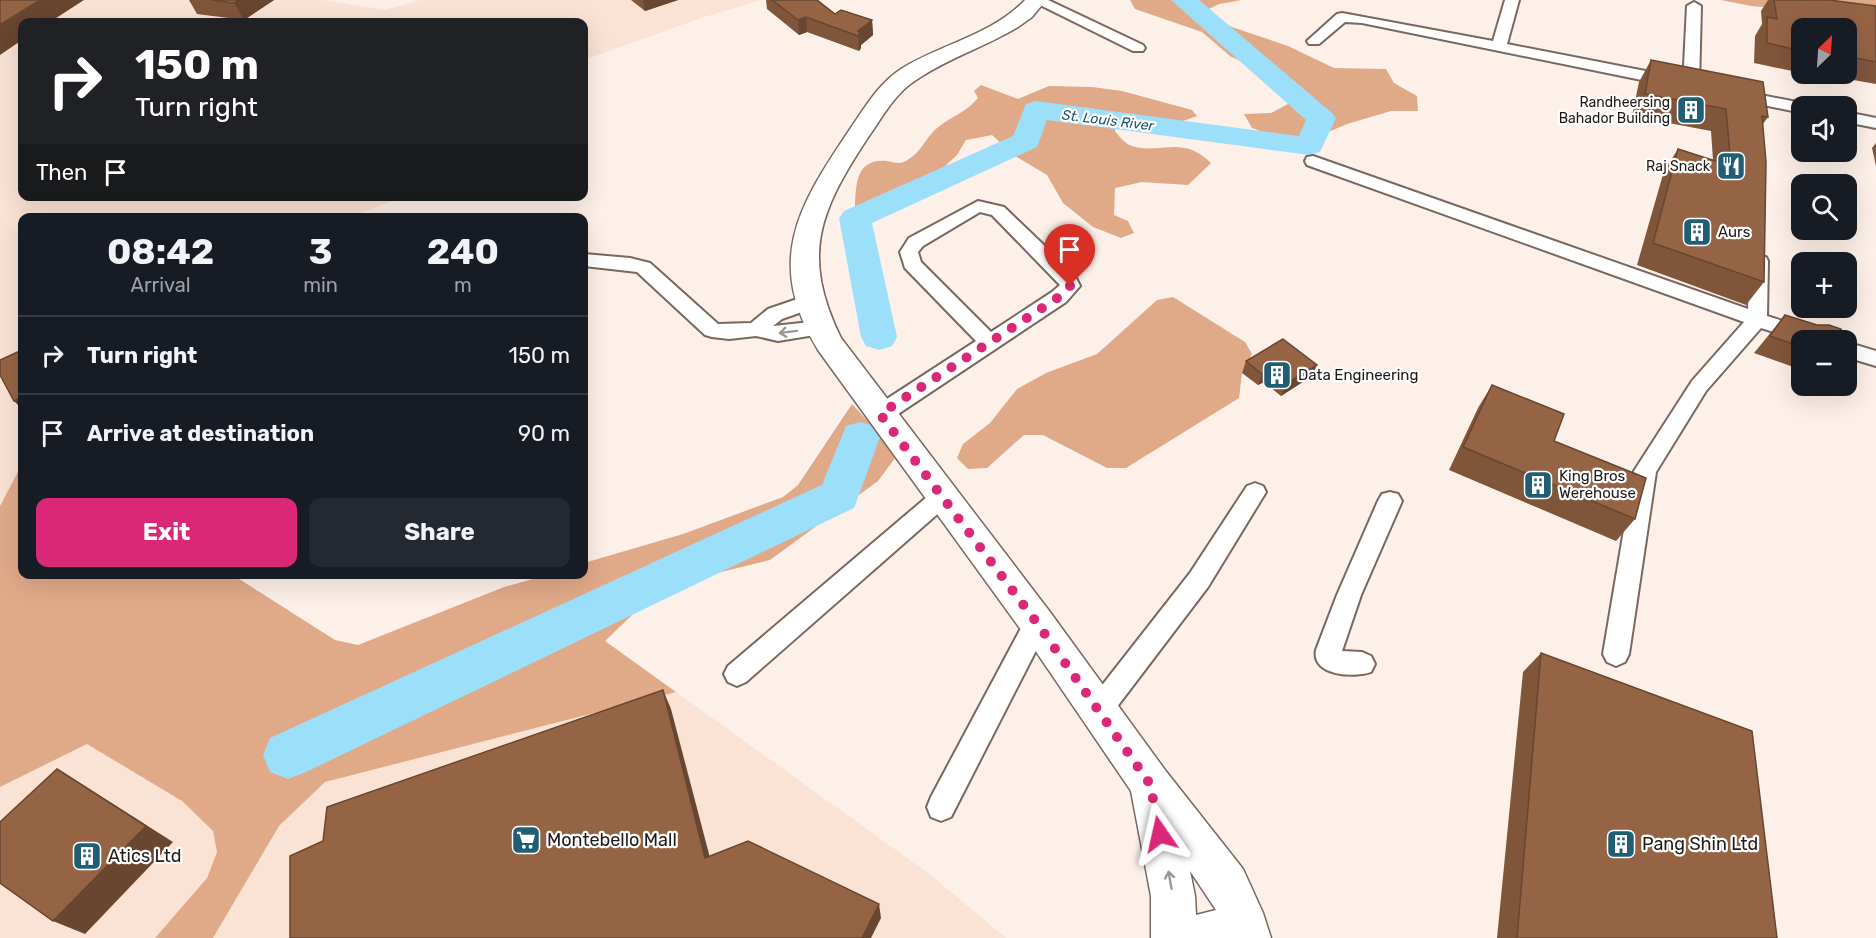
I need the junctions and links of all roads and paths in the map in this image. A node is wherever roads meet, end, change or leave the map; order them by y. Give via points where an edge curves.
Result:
1 (1036, 0) edge
2 (1512, 0) edge
3 (1694, 6) dead end
4 (1314, 41) dead end
5 (1499, 46) junction
6 (1138, 48) dead end
7 (1722, 92) edge
8 (1764, 101) junction
9 (1791, 106) edge
10 (1857, 119) edge
11 (1876, 123) edge
12 (1763, 124) edge
13 (1313, 161) dead end
14 (1760, 239) edge
15 (588, 260) edge
16 (815, 315) junction
17 (1757, 320) junction
18 (756, 329) junction
19 (1791, 331) edge
20 (988, 342) junction
21 (1857, 352) edge
22 (1876, 358) edge
23 (880, 414) junction
24 (1255, 492) dead end
25 (942, 497) junction
26 (1390, 501) dead end
27 (1037, 623) junction
28 (1616, 654) dead end
29 (1362, 664) dead end
30 (737, 674) dead end
31 (1098, 711) junction
32 (1150, 784) junction
33 (941, 807) dead end
34 (1227, 885) junction
35 (1174, 938) edge
36 (1195, 938) edge
37 (1239, 938) edge
38 (1248, 938) edge
39 (1267, 938) edge

1 - 6 street
1 - 16 main road via 1015,20 924,65 895,85 884,98 825,183 815,205 804,242 806,284
2 - 5 street
3 - 5 street via 1696,86
4 - 5 street via 1342,17
7 - 8 street
8 - 9 street
8 - 12 street
10 - 11 street
13 - 17 street
14 - 17 street
15 - 18 street via 643,267 712,330
16 -> 18 street via 778,334
16 - 18 street via 775,314
16 - 23 main road
17 - 19 street
17 - 28 street via 1699,386 1645,471
20 - 20 street via 1070,286 1067,278 998,211 978,206 916,242 909,252 912,264
20 - 23 street
21 - 22 street
23 - 25 main road
24 - 31 street via 1199,580
25 - 27 main road
25 - 30 street
26 - 29 street via 1328,655 1336,662
27 - 31 main road
27 - 33 street
31 - 32 main road
32 - 34 main road
35 -> 32 main road via 1173,896
34 - 38 main road
34 - 39 main road
36 - 37 main road via 1214,932

